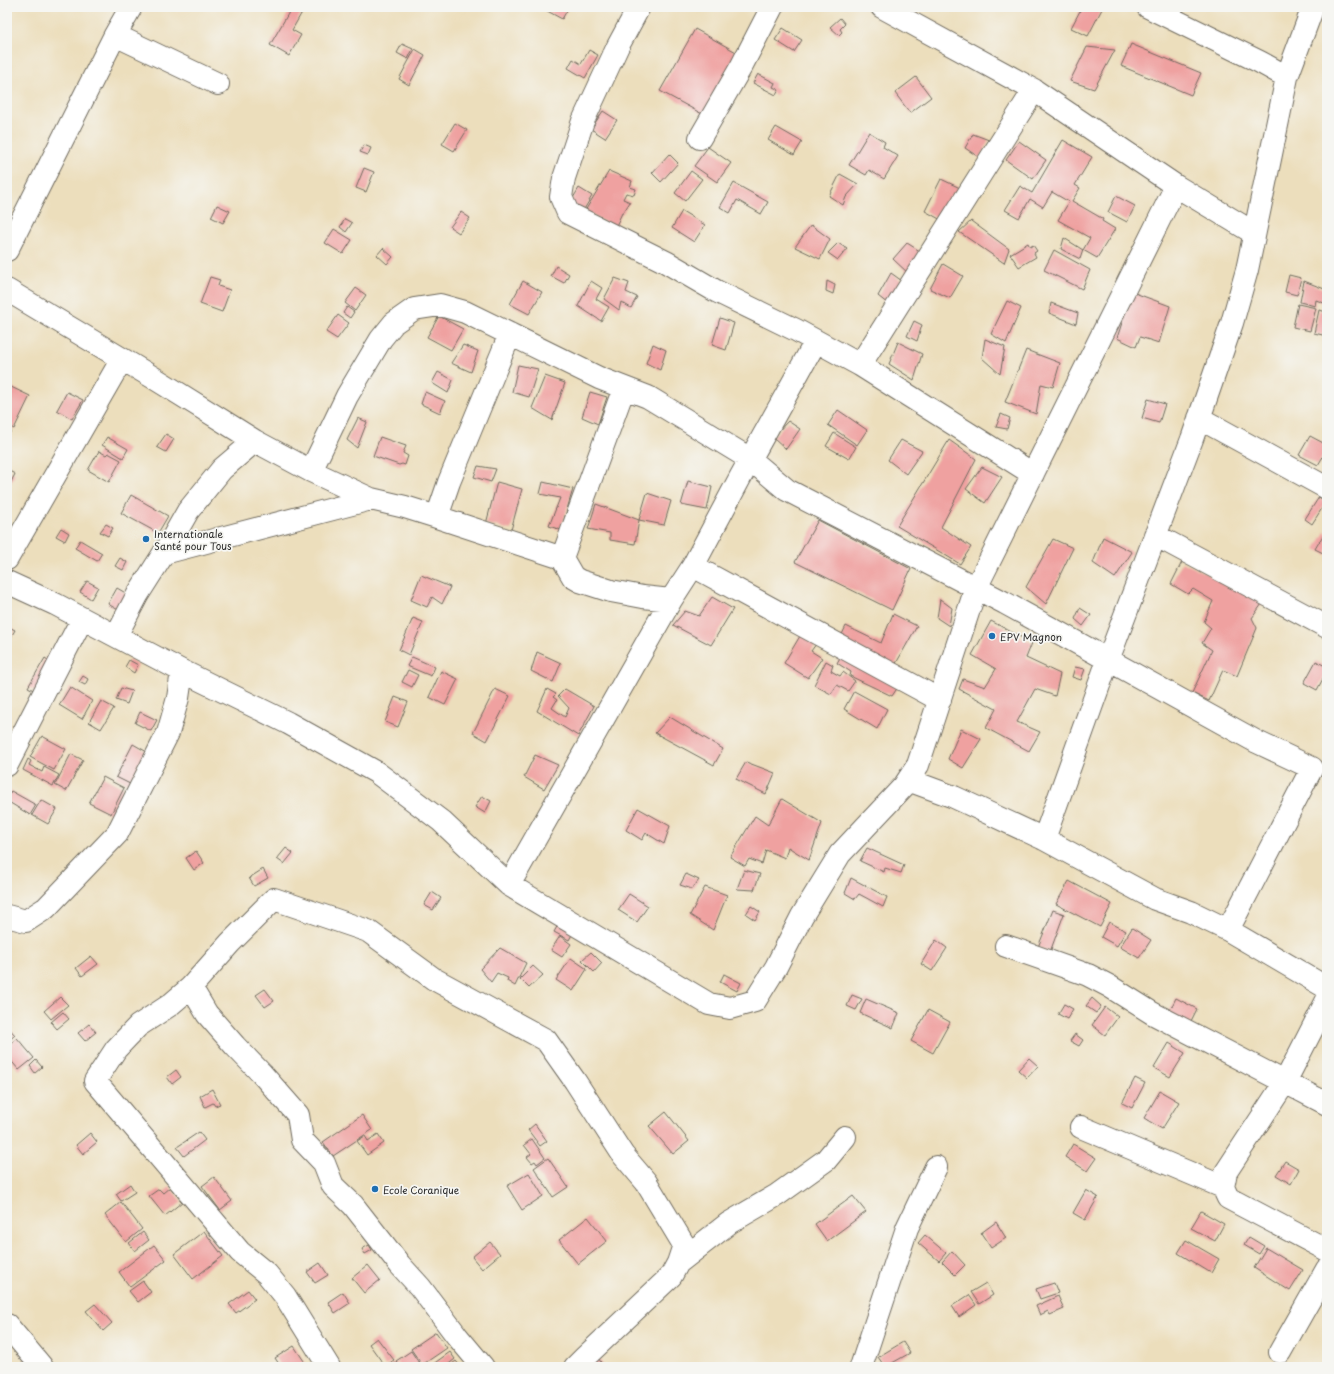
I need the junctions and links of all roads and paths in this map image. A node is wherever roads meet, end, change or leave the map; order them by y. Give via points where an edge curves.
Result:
1 (131, 7) edge
2 (639, 7) edge
3 (772, 7) edge
4 (882, 7) edge
5 (1148, 7) edge
6 (1313, 7) edge
7 (115, 35) junction
8 (1287, 78) junction
9 (218, 84) dead end
10 (1034, 90) junction
11 (700, 138) dead end
12 (1176, 186) junction
13 (1254, 233) junction
14 (7, 250) edge
15 (7, 290) edge
16 (510, 334) junction
17 (816, 341) junction
18 (122, 359) junction
19 (860, 365) junction
20 (624, 388) junction
21 (1199, 418) junction
22 (254, 441) junction
23 (750, 459) junction
24 (311, 471) junction
25 (1033, 474) junction
26 (1327, 488) edge
27 (371, 499) junction
28 (437, 517) junction
29 (1155, 535) junction
30 (164, 553) junction
31 (7, 558) edge
32 (562, 558) junction
33 (693, 566) junction
34 (7, 582) edge
35 (976, 588) junction
36 (671, 600) junction
37 (82, 619) junction
38 (1327, 627) edge
39 (116, 636) junction
40 (1108, 660) junction
41 (182, 671) junction
42 (940, 700) junction
43 (7, 765) edge
44 (1319, 772) edge
45 (908, 780) junction
46 (1044, 839) junction
47 (509, 885) junction
48 (7, 916) edge
49 (1228, 930) junction
50 (1006, 946) dead end
51 (191, 987) junction
52 (1327, 988) edge
53 (1327, 1000) edge
54 (1284, 1082) junction
55 (1327, 1104) edge
56 (1081, 1127) dead end
57 (845, 1137) dead end
58 (936, 1167) dead end
59 (1223, 1187) junction
60 (1327, 1250) edge
61 (678, 1263) junction
62 (1327, 1269) edge
63 (7, 1325) edge
64 (1280, 1352) dead end
65 (862, 1366) edge
66 (42, 1367) edge
67 (329, 1367) edge
68 (483, 1367) edge
69 (576, 1367) edge

1 - 7 street
2 - 17 street via 583,121 564,178 561,197 568,213
3 - 11 street
4 - 10 street
5 - 8 street
6 - 8 street
7 - 9 street
7 - 14 street
8 - 13 street
10 - 12 street
10 - 19 street
12 - 13 street
12 - 25 street
13 - 21 street via 1232,323
15 - 18 street
16 - 20 street
16 - 24 street via 465,312 440,305 414,309 394,323 381,339 347,396
16 - 28 street
17 - 19 street
17 - 23 street
18 - 22 street
18 - 31 street
19 - 25 street
20 - 23 street via 648,397
20 - 32 street
21 - 26 street
21 - 29 street
22 - 24 street
22 - 30 street via 222,469 188,511
23 - 33 street
23 - 35 street via 787,490
24 - 27 street
25 - 35 street
27 - 28 street
27 - 30 street
28 - 32 street
29 - 38 street
29 - 40 street
30 - 39 street
32 - 36 street via 573,577 580,581 611,591
33 - 36 street
33 - 42 street
34 - 37 street
35 - 40 street
35 - 42 street
36 - 47 street
37 - 39 street
37 - 43 street
39 - 41 street
40 - 44 street via 1257,742
40 - 46 street
41 - 47 street via 288,723 376,772 441,821
41 - 48 street via 178,698 168,733 117,834 46,908 26,921
42 - 45 street via 918,765
44 - 49 street
45 - 46 street via 954,797
45 - 47 street via 840,854 755,1001 730,1008 709,1004
46 - 49 street via 1155,898
49 - 52 street
50 - 54 street via 1088,975 1152,1013
51 - 61 street via 274,899 368,932 434,979 546,1040 623,1155 646,1182 684,1245
51 - 67 street via 170,1005 138,1026 116,1049 95,1081 240,1252 267,1274 286,1296
51 - 68 street via 206,1014 298,1115 302,1140 324,1163 333,1186 353,1205
53 - 54 street
54 - 55 street
54 - 59 street via 1226,1172
56 - 59 street
57 - 61 street via 826,1160 777,1195 728,1223
58 - 65 street via 907,1228
59 - 60 street via 1228,1198
61 - 69 street via 671,1276
62 - 64 street
63 - 66 street

